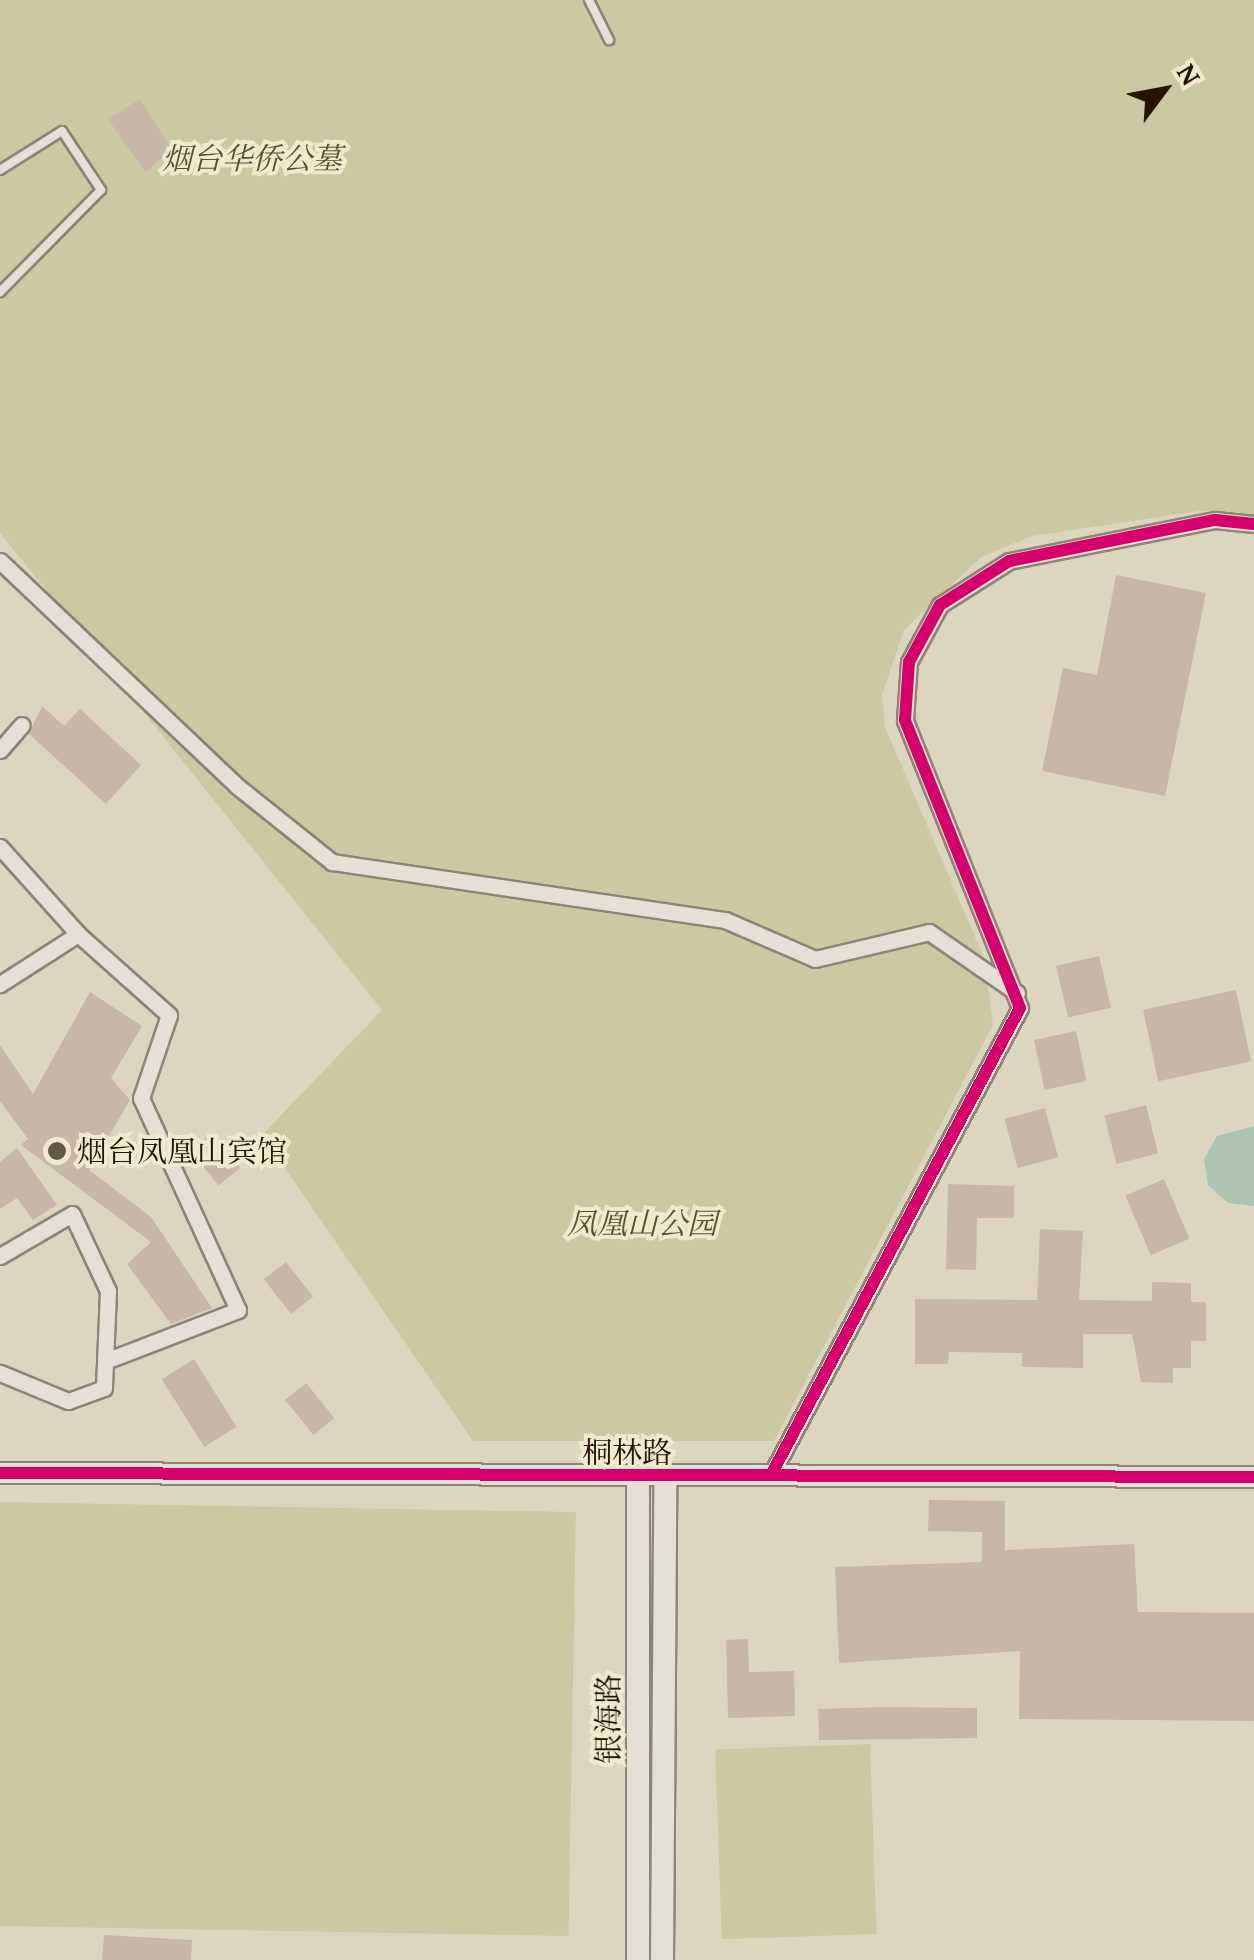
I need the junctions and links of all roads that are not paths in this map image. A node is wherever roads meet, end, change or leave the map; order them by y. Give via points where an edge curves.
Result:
1 (589, 0) edge
2 (609, 40) dead end
3 (0, 170) edge
4 (0, 292) edge
5 (1254, 524) edge
6 (0, 561) edge
7 (22, 724) dead end
8 (0, 750) edge
9 (0, 847) edge
10 (78, 934) junction
11 (0, 984) edge
12 (1017, 993) junction
13 (0, 1256) edge
14 (106, 1361) junction
15 (1, 1370) edge
16 (0, 1472) edge
17 (772, 1473) junction
18 (1254, 1476) edge
19 (638, 1478) junction
20 (665, 1478) junction
21 (638, 1960) edge
22 (662, 1960) edge

1 - 2 lane
3 - 4 lane via 62,131 101,190
5 - 12 street via 1215,520 1010,560 940,606 909,662 905,720
6 - 12 street via 237,786 332,862 725,920 815,960 929,932
7 - 8 street
9 - 10 street
10 - 11 street
10 - 14 street via 170,1015 141,1098 238,1310
12 - 17 street via 1017,1022
13 - 14 street via 72,1214 108,1291
14 - 15 street via 104,1388 68,1401
16 - 19 street, 桐林路
17 - 18 street, 桐林路
17 - 20 street, 桐林路
19 - 20 street, 桐林路
19 - 21 main road, 银海路
20 - 22 main road, 银海路

